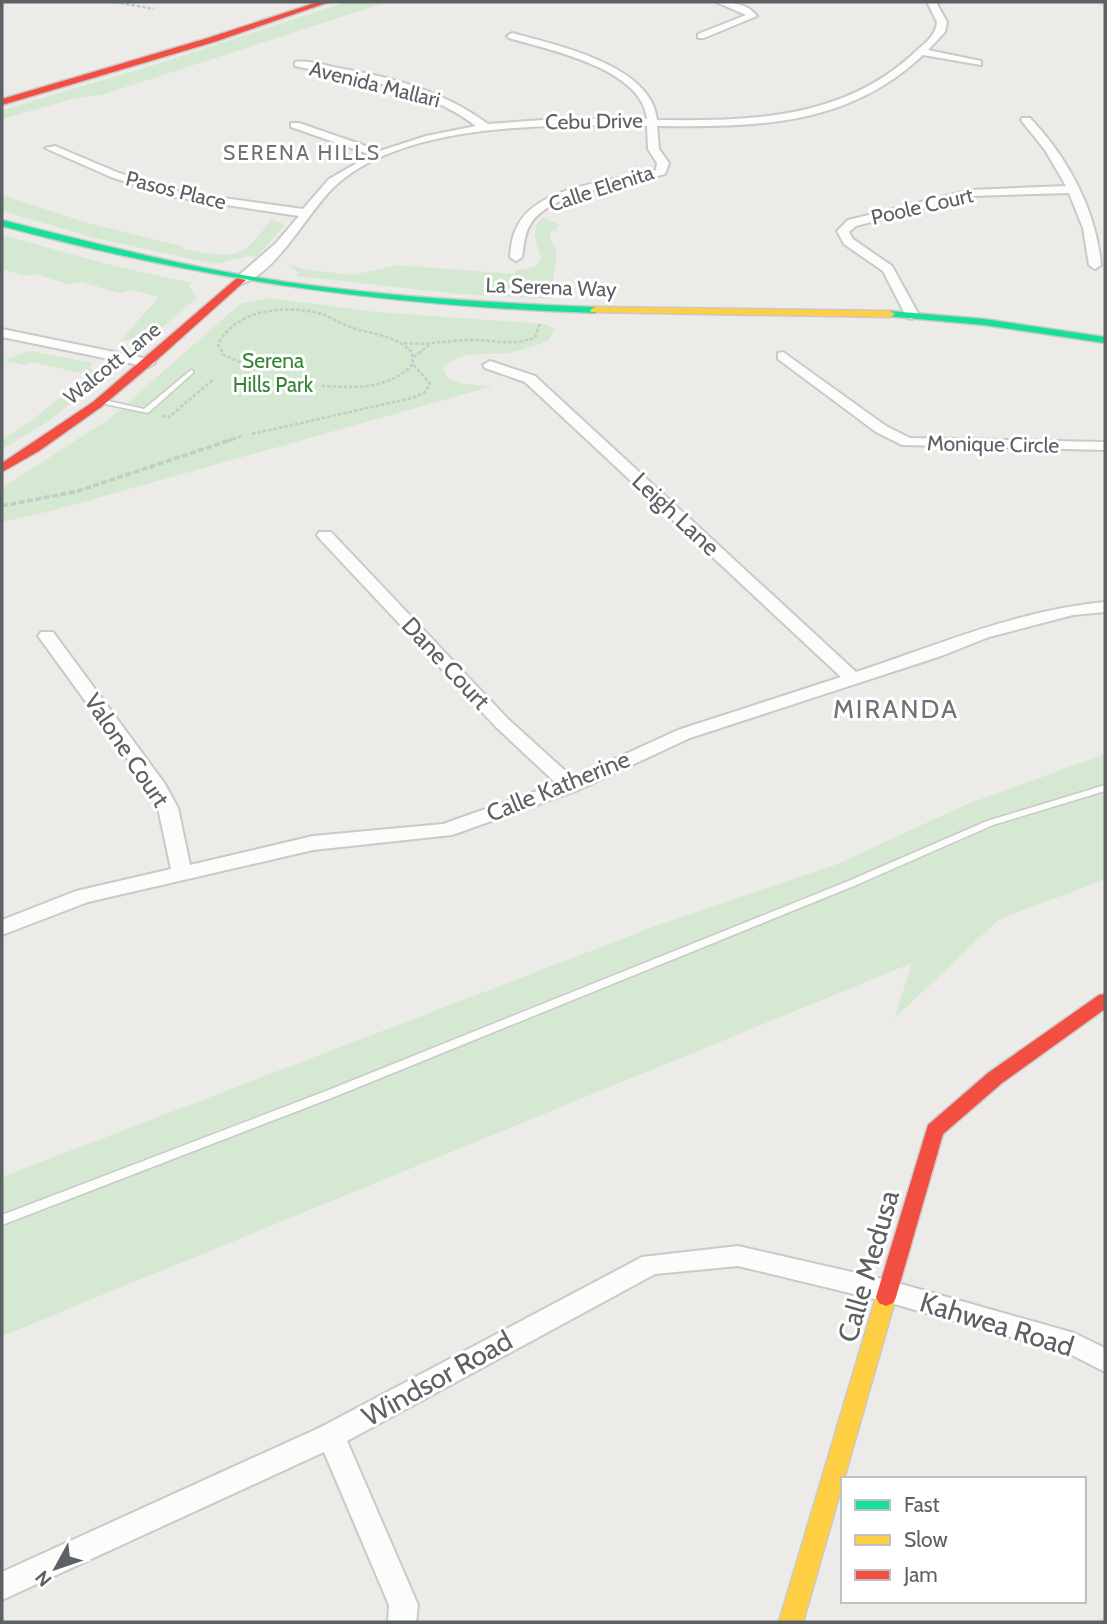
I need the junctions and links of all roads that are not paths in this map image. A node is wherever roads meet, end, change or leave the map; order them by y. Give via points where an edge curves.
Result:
1 (297, 2) edge
2 (325, 2) edge
3 (720, 2) edge
4 (931, 2) edge
5 (512, 36) dead end
6 (701, 36) dead end
7 (921, 52) junction
8 (977, 63) dead end
9 (299, 64) dead end
10 (2, 92) edge
11 (2, 103) edge
12 (1026, 120) dead end
13 (651, 121) junction
14 (295, 125) dead end
15 (485, 127) junction
16 (51, 148) dead end
17 (380, 155) junction
18 (1073, 189) junction
19 (305, 213) junction
20 (2, 223) edge
21 (516, 257) dead end
22 (1095, 265) dead end
23 (241, 280) junction
24 (912, 315) junction
25 (4, 336) edge
26 (1105, 340) edge
27 (783, 355) dead end
28 (148, 363) junction
29 (490, 365) dead end
30 (191, 372) dead end
31 (100, 401) junction
32 (1105, 446) edge
33 (2, 468) edge
34 (325, 535) dead end
35 (1105, 607) edge
36 (47, 636) dead end
37 (853, 679) junction
38 (571, 786) junction
39 (1105, 788) edge
40 (182, 874) junction
41 (2, 928) edge
42 (1105, 1000) edge
43 (2, 1220) edge
44 (887, 1291) junction
45 (1105, 1361) edge
46 (331, 1436) junction
47 (2, 1586) edge
48 (402, 1622) edge
49 (791, 1622) edge

1 - 10 main road
2 - 11 main road
3 - 6 street via 752,16
4 - 7 street, Cebu Drive via 940,13 942,31
5 - 13 street, Calle Elenita via 624,77 646,98
7 - 8 street
7 - 13 street, Cebu Drive via 882,84 840,104 751,120
9 - 15 street, Avenida Mallari via 356,74 442,99
12 - 18 street via 1042,135
13 - 15 street, Cebu Drive via 589,119
13 - 21 street, Calle Elenita via 654,154 663,163 661,172 559,198 537,210 525,222
14 - 17 street
15 - 17 street, Cebu Drive
16 - 19 street, Pasos Place via 178,195
17 - 19 street, Cebu Drive via 334,180
18 - 22 street via 1095,249
18 - 24 street, Poole Court via 971,193 852,223 843,231 848,241 888,269
19 - 23 street, Cebu Drive via 292,233
20 - 23 main road, La Serena Way via 119,256
23 - 24 main road, La Serena Way via 360,297 466,305
23 - 28 main road, Walcott Lane
24 - 26 main road, La Serena Way
25 - 28 street
27 - 32 street, Monique Circle via 881,429 907,442
28 - 31 main road, Walcott Lane
29 - 37 street, Leigh Lane via 530,379
30 - 31 lane via 145,411
31 - 33 main road, Walcott Lane
34 - 38 street, Dane Court via 502,723
35 - 37 street, Calle Katherine via 1073,610 983,633
36 - 40 street, Valone Court via 156,784 168,808
37 - 38 street, Calle Katherine via 684,734
38 - 40 street, Calle Katherine via 445,830 313,843
39 - 43 lane via 990,823 330,1094
40 - 41 street, Calle Katherine via 83,897
42 - 44 main road, Calle Medusa via 995,1078 935,1130
44 - 45 street, Kahwea Road via 1074,1344
44 - 46 street, Windsor Road via 738,1256 651,1264
44 - 49 main road, Calle Medusa
46 - 47 street, Windsor Road
46 - 48 street via 404,1605

